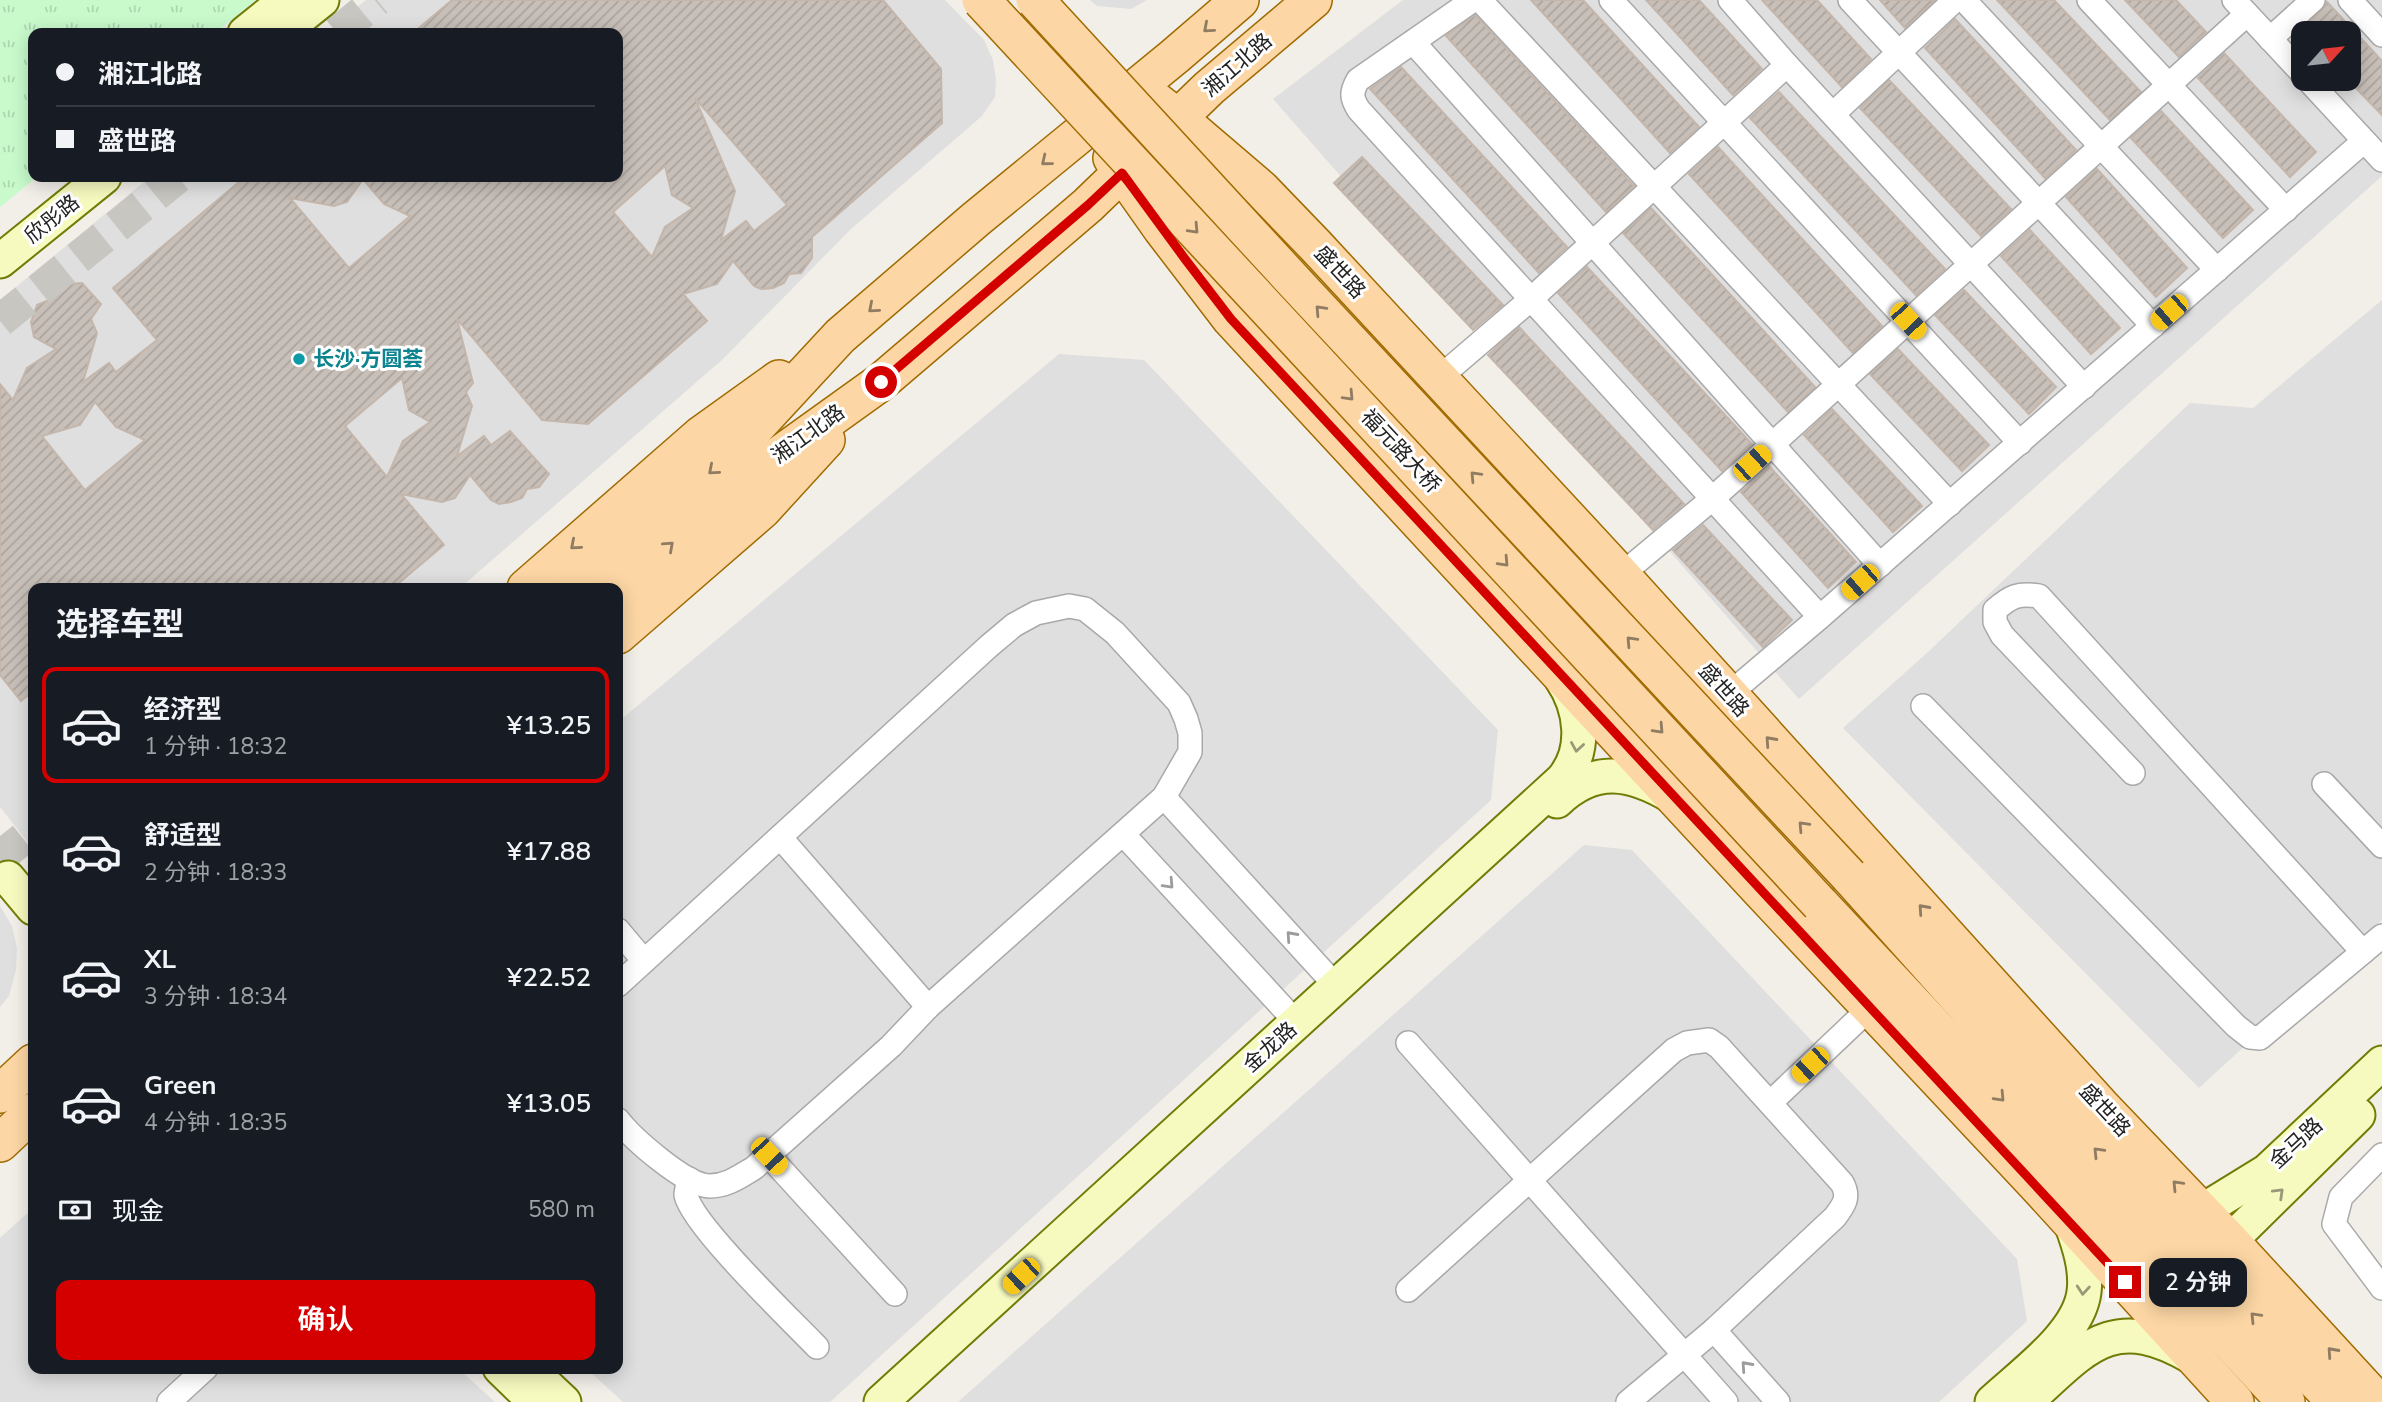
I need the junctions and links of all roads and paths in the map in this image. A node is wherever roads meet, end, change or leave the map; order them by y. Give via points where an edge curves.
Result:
1 (286, 0) edge
2 (321, 0) edge
3 (981, 0) edge
4 (1240, 0) edge
5 (1313, 0) edge
6 (1473, 0) edge
7 (1480, 0) edge
8 (1611, 0) edge
9 (1730, 0) edge
10 (1850, 0) edge
11 (2089, 0) edge
12 (2312, 0) edge
13 (2350, 0) edge
14 (1969, 2) edge
15 (2241, 7) edge
16 (1030, 14) edge
17 (251, 28) edge
18 (287, 28) edge
19 (2382, 35) edge
20 (2270, 39) junction
21 (1413, 42) junction
22 (1899, 52) junction
23 (2291, 61) edge
24 (1787, 65) junction
25 (2169, 85) junction
26 (1138, 87) junction
27 (2318, 91) edge
28 (1833, 114) junction
29 (1178, 118) junction
30 (1724, 123) junction
31 (1089, 126) junction
32 (2364, 141) junction
33 (2101, 146) junction
34 (2382, 160) edge
35 (1122, 173) junction
36 (63, 182) edge
37 (98, 182) edge
38 (1654, 187) junction
39 (2038, 203) junction
40 (2286, 210) junction
41 (0, 233) edge
42 (1592, 243) junction
43 (0, 261) edge
44 (1971, 264) junction
45 (2217, 270) junction
46 (1530, 300) junction
47 (1908, 321) junction
48 (2153, 326) junction
49 (840, 336) junction
50 (1439, 378) junction
51 (881, 382) junction
52 (1839, 384) junction
53 (2084, 387) junction
54 (2020, 443) junction
55 (1772, 444) junction
56 (1712, 499) junction
57 (1950, 504) junction
58 (1880, 565) junction
59 (1621, 575) junction
60 (532, 583) edge
61 (581, 583) edge
62 (623, 587) edge
63 (1820, 617) junction
64 (623, 631) edge
65 (1549, 662) junction
66 (1728, 695) junction
67 (1923, 706) dead end
68 (2133, 773) dead end
69 (2324, 784) dead end
70 (1164, 797) junction
71 (1676, 799) junction
72 (1123, 834) junction
73 (780, 837) junction
74 (2382, 846) edge
75 (22, 873) tunnel mouth
76 (1849, 876) junction
77 (28, 892) edge
78 (1820, 904) junction
79 (623, 936) edge
80 (2382, 936) edge
81 (2363, 952) junction
82 (644, 961) junction
83 (623, 980) edge
84 (1337, 987) junction
85 (928, 1007) junction
86 (1870, 1008) junction
87 (1297, 1023) junction
88 (1408, 1043) dead end
89 (2382, 1063) edge
90 (28, 1068) edge
91 (2382, 1092) edge
92 (0, 1094) edge
93 (1770, 1103) junction
94 (2099, 1105) junction
95 (28, 1117) edge
96 (623, 1126) edge
97 (0, 1143) edge
98 (2382, 1155) edge
99 (769, 1156) junction
100 (689, 1180) junction
101 (1530, 1181) junction
102 (2035, 1183) junction
103 (2202, 1211) junction
104 (2071, 1223) junction
105 (2230, 1241) junction
106 (2382, 1288) edge
107 (1409, 1290) dead end
108 (895, 1294) dead end
109 (1714, 1330) junction
110 (817, 1347) dead end
111 (1684, 1354) junction
112 (2196, 1359) junction
113 (199, 1374) edge
114 (506, 1374) edge
115 (534, 1374) edge
116 (169, 1402) edge
117 (535, 1402) edge
118 (564, 1402) edge
119 (881, 1402) edge
120 (899, 1402) edge
121 (1628, 1402) edge
122 (1726, 1402) edge
123 (1779, 1402) edge
124 (1992, 1402) edge
125 (2026, 1402) edge
126 (2235, 1402) edge
127 (2286, 1402) edge
128 (2336, 1402) edge
129 (2378, 1402) edge

1 - 17 street
2 - 18 street
3 -> 78 main road, 福元路大桥, bridge
4 -> 26 main road, 湘江北路
5 - 29 main road, 湘江北路
6 - 21 street
7 - 38 street
8 - 30 street
9 - 24 street
10 - 22 street
11 - 25 street
12 - 20 street
13 - 19 street
14 - 22 street
14 - 33 street
15 - 20 street
15 - 25 street
16 - 26 street, 盛世路
16 - 31 street
76 -> 16 main road, 福元路大桥, bridge via 1301,289
20 - 23 street
21 - 42 street
21 - 46 street via 1358,80 1352,100
22 - 28 street
22 - 39 street
24 - 28 street
24 - 30 street
25 - 33 street
25 - 40 street
26 - 29 main road, 盛世路
26 - 31 main road, 湘江北路
27 - 32 street
28 - 44 street
29 - 35 main road, 湘江北路
29 - 50 main road, 盛世路 via 1261,189
30 - 38 street
30 - 47 street
31 - 35 main road
31 -> 49 main road, 湘江北路
32 - 34 street
32 - 40 street
33 - 39 street
33 - 45 street
35 - 51 main road, 湘江北路
35 - 65 main road via 1231,319
36 - 41 street, 欣彤路
37 - 43 street, 欣彤路
38 - 42 street
38 - 52 street
39 - 44 street
39 - 48 street
40 - 45 street
42 - 46 street
42 - 55 street
44 - 47 street
44 - 53 street
45 - 48 street
46 - 50 street
46 - 56 street
47 - 52 street
47 - 54 street
48 - 53 street
49 -> 60 main road via 701,435
49 -> 61 main road, 湘江北路 via 727,458
50 - 59 main road, 盛世路
62 -> 51 main road, 湘江北路 via 739,484
51 - 64 main road via 762,510
52 - 55 street
52 - 57 street
53 - 54 street
54 - 57 street
55 - 56 street
55 - 58 street
56 - 59 street
56 - 63 street
57 - 58 street
58 - 63 street
59 - 66 main road, 盛世路
63 - 66 street
65 - 71 main road
65 -> 84 street, 金龙路 via 1572,696 1577,715 1578,748 1572,769
94 -> 66 main road, 盛世路
67 - 81 street via 2250,1037 2260,1038
68 - 81 street via 2002,635 1995,610 2007,600 2022,593 2039,596
69 - 74 street
70 - 72 street
70 - 73 street via 1190,752 1188,726 1179,704 1115,633 1085,610 1069,606 1036,613 1014,625
84 -> 70 street
71 - 86 main road
71 - 120 street, 金龙路 via 1647,783 1621,777 1597,776 1569,790
72 - 85 street
72 -> 87 street
73 - 82 street
73 - 85 street
75 - 77 street
76 - 94 main road
128 -> 76 main road via 2077,1130
78 - 102 main road
78 -> 127 main road
79 - 82 street
80 - 81 street
82 - 83 street
84 - 87 street, 金龙路
85 - 99 street
86 - 93 street
86 - 102 main road
87 - 119 street, 金龙路
88 - 101 street
89 - 103 street, 金马路 via 2267,1171
90 - 92 main road
105 -> 91 street, 金马路
93 - 101 street via 1719,1047 1709,1040 1686,1043
93 - 109 street via 1842,1183 1847,1191 1845,1204
103 -> 94 main road, 盛世路
95 - 97 main road
96 - 100 street
98 - 106 street via 2341,1197 2334,1224
99 - 100 street via 730,1184 708,1186
99 - 108 street
100 - 110 street via 686,1194 694,1213
101 - 107 street
101 - 111 street
102 - 104 main road
103 - 105 main road, 盛世路
104 - 112 main road
104 -> 124 street via 2084,1291 2073,1324
129 -> 105 main road, 盛世路
109 - 111 street
123 -> 109 street
111 - 121 street
111 - 122 street
112 - 125 street via 2161,1340 2110,1338 2083,1351
112 - 126 main road
113 - 116 street
114 - 117 street
115 - 118 street

